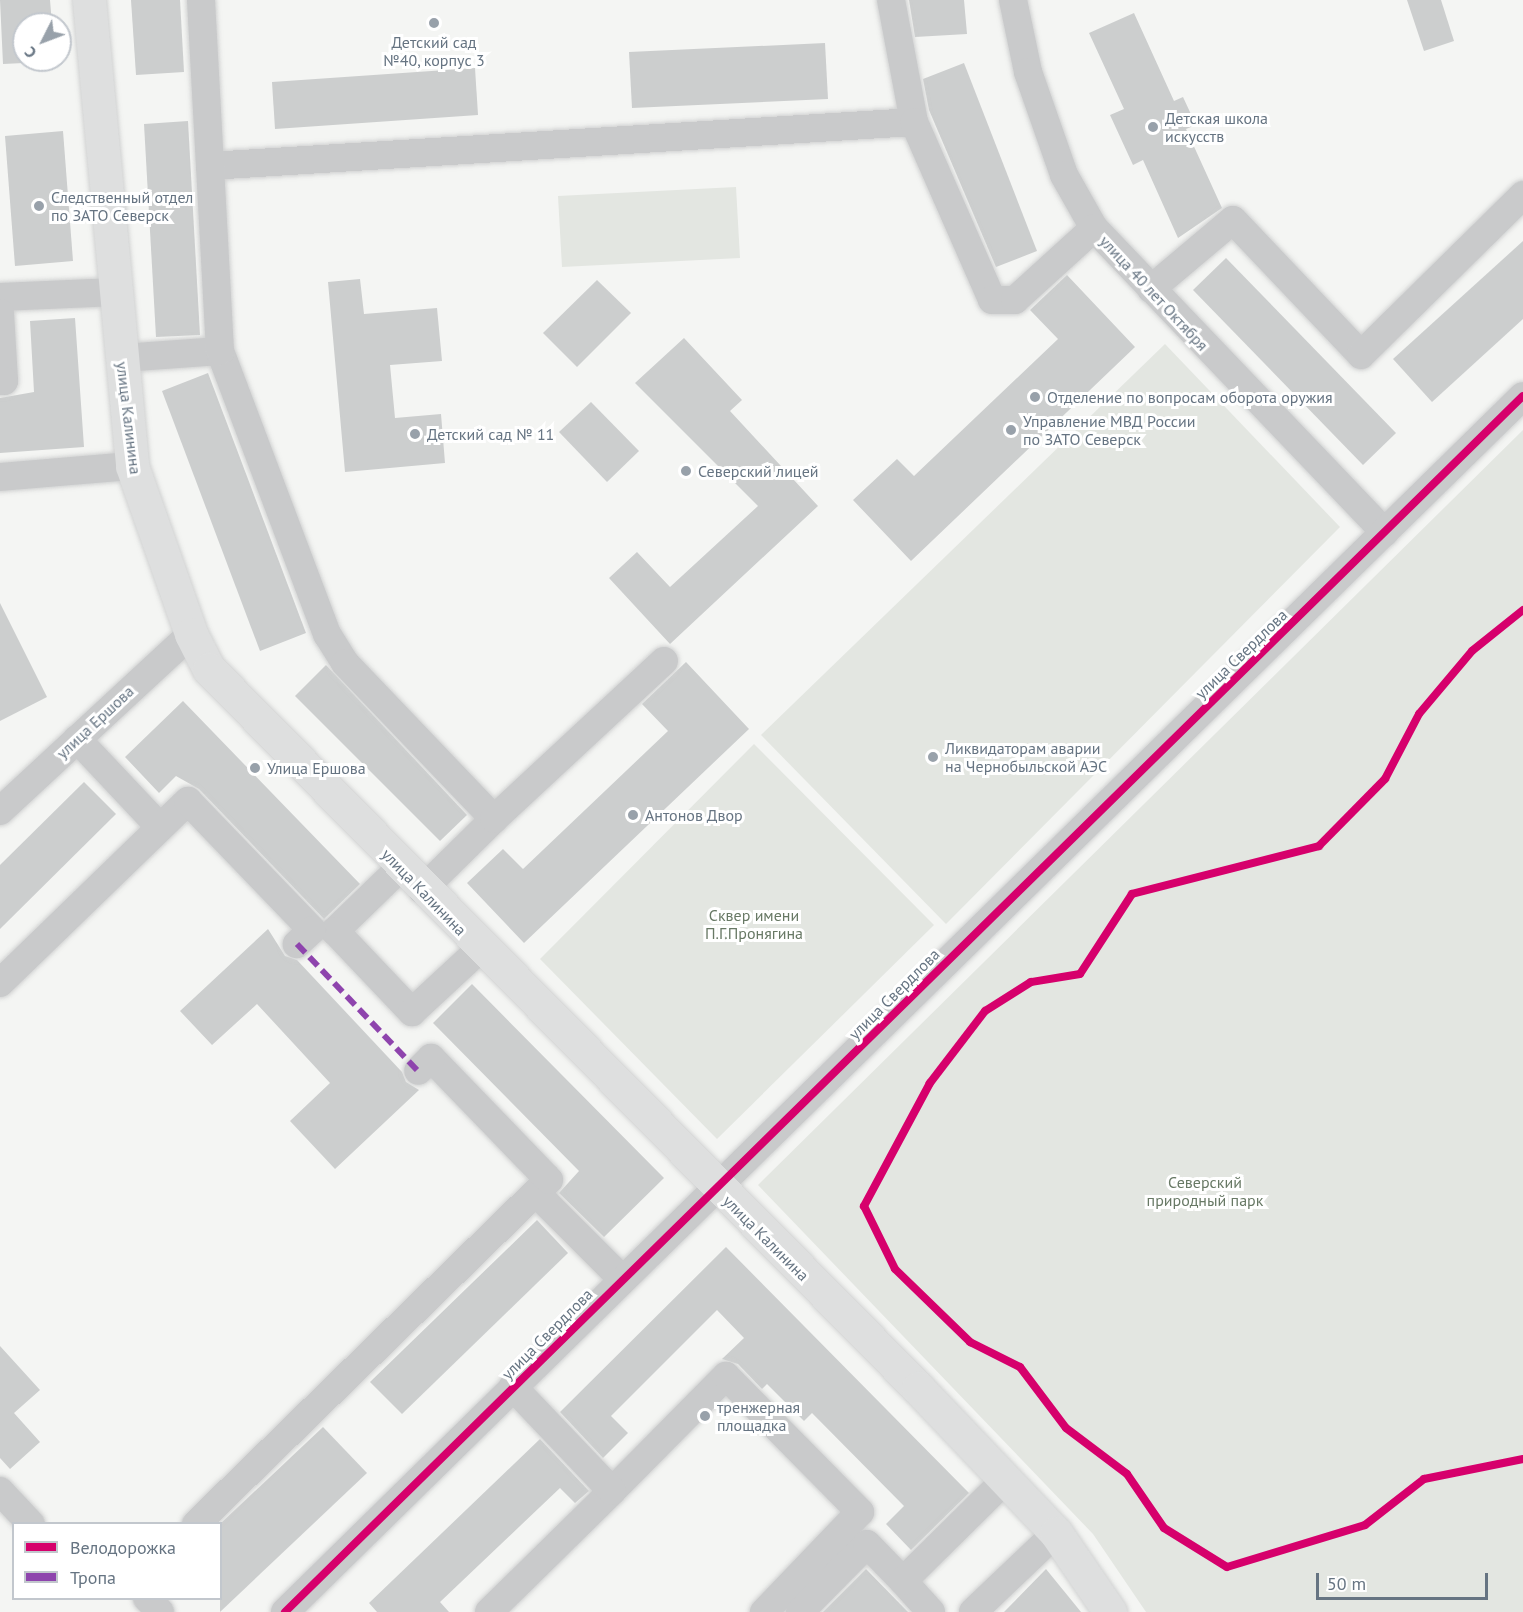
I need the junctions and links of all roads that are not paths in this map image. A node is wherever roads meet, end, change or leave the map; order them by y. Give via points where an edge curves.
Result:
1 (89, 0) edge
2 (201, 0) edge
3 (891, 0) edge
4 (1013, 0) edge
5 (914, 122) junction
6 (210, 166) junction
7 (1523, 195) edge
8 (1094, 228) junction
9 (1151, 290) junction
10 (116, 291) junction
11 (0, 297) edge
12 (0, 313) edge
13 (220, 351) junction
14 (122, 358) junction
15 (0, 381) edge
16 (1523, 396) edge
17 (132, 466) junction
18 (0, 477) edge
19 (1385, 532) junction
20 (190, 634) junction
21 (664, 661) dead end
22 (77, 740) junction
23 (0, 812) edge
24 (494, 819) junction
25 (160, 827) junction
26 (411, 879) junction
27 (297, 944) dead end
28 (480, 949) junction
29 (0, 983) edge
30 (418, 1071) dead end
31 (716, 1188) junction
32 (536, 1193) junction
33 (622, 1279) junction
34 (513, 1387) junction
35 (1005, 1480) junction
36 (0, 1491) edge
37 (612, 1491) junction
38 (29, 1522) edge
39 (198, 1522) edge
40 (1056, 1533) junction
41 (903, 1581) junction
42 (148, 1600) edge
43 (160, 1612) edge
44 (285, 1612) edge
45 (489, 1612) edge
46 (764, 1612) edge
47 (800, 1612) edge
48 (931, 1612) edge
49 (973, 1612) edge
50 (1110, 1612) edge

1 - 10 main road, улица Калинина
2 - 6 street
3 - 5 street
4 - 8 street, улица 40 лет Октября via 1028,72 1064,175
5 - 6 street
5 - 8 street via 992,300 1015,300
6 - 13 street
7 - 9 street via 1361,355 1233,220
8 - 9 street, улица 40 лет Октября
9 - 19 street, улица 40 лет Октября
10 - 11 street
10 - 14 main road, улица Калинина
12 - 15 street via 4,381
13 - 14 street
13 - 24 street via 327,634 345,663
14 - 17 main road, улица Калинина
16 - 19 street, улица Свердлова
17 - 18 street
17 - 20 main road, улица Калинина
19 - 31 street, улица Свердлова
20 - 22 street, улица Ершова
20 - 26 main road, улица Калинина via 209,669
21 - 24 street
22 - 23 street, улица Ершова
22 - 25 street
24 - 26 street
25 - 27 street via 188,801 312,930
25 - 29 street
26 - 28 main road, улица Калинина
26 - 28 street via 336,932 412,1012
28 - 31 main road, улица Калинина
30 - 32 street via 431,1058 439,1066 549,1180
31 - 33 street, улица Свердлова
31 - 35 main road, улица Калинина
32 - 33 street
32 - 39 street
33 - 34 street, улица Свердлова
34 - 37 street
34 - 44 street, улица Свердлова
35 - 40 main road, улица Калинина
35 - 41 street
36 - 38 street
37 - 45 street
37 - 46 street via 726,1376 860,1512
40 - 49 street
40 - 50 main road, улица Калинина
41 - 47 street via 867,1544
41 - 48 street
42 - 43 street

